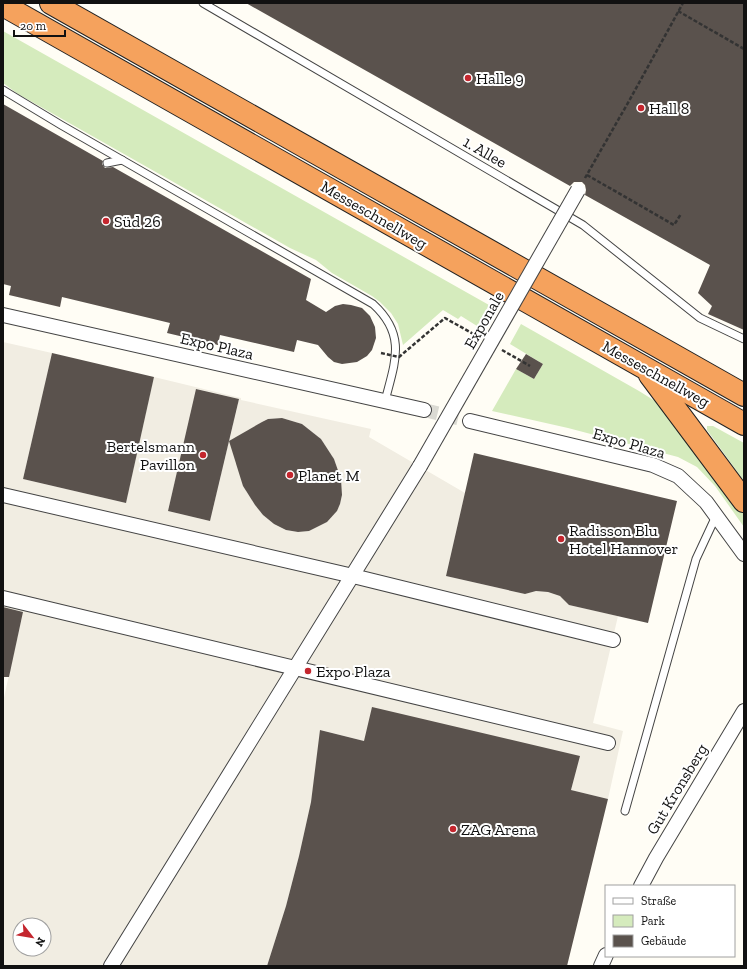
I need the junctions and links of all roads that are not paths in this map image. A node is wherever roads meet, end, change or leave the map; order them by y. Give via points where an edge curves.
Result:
1 (51, 3) edge
2 (203, 3) edge
3 (3, 5) edge
4 (3, 90) edge
5 (122, 160) junction
6 (107, 163) dead end
7 (578, 190) road end
8 (3, 315) edge
9 (744, 339) edge
10 (645, 368) junction
11 (744, 394) edge
12 (385, 401) junction
13 (424, 410) tunnel mouth
14 (470, 420) tunnel mouth
15 (744, 424) edge
16 (3, 495) edge
17 (744, 501) edge
18 (716, 516) junction
19 (744, 554) edge
20 (353, 576) junction
21 (3, 598) edge
22 (613, 640) dead end
23 (295, 668) junction
24 (744, 711) edge
25 (608, 743) dead end
26 (625, 811) dead end
27 (642, 885) edge
28 (111, 966) edge

1 - 11 highway, Messeschnellweg
2 - 9 lane, 1. Allee via 583,225 700,318
3 - 10 highway, Messeschnellweg
4 - 5 lane
5 - 6 lane
5 - 12 lane via 367,300 383,313 391,327 396,349
7 - 20 street, Exponale, bridge via 420,466
8 - 12 street, Expo Plaza
10 - 15 highway, Messeschnellweg
10 - 17 highway
12 - 13 street, Expo Plaza
14 - 18 street, Expo Plaza via 653,465 678,476 706,502
16 - 20 street
18 - 19 street, Expo Plaza
18 - 26 lane via 696,559
20 - 22 street
20 - 23 street
21 - 23 street
23 - 25 street
23 - 28 street
24 - 27 street, Gut Kronsberg

